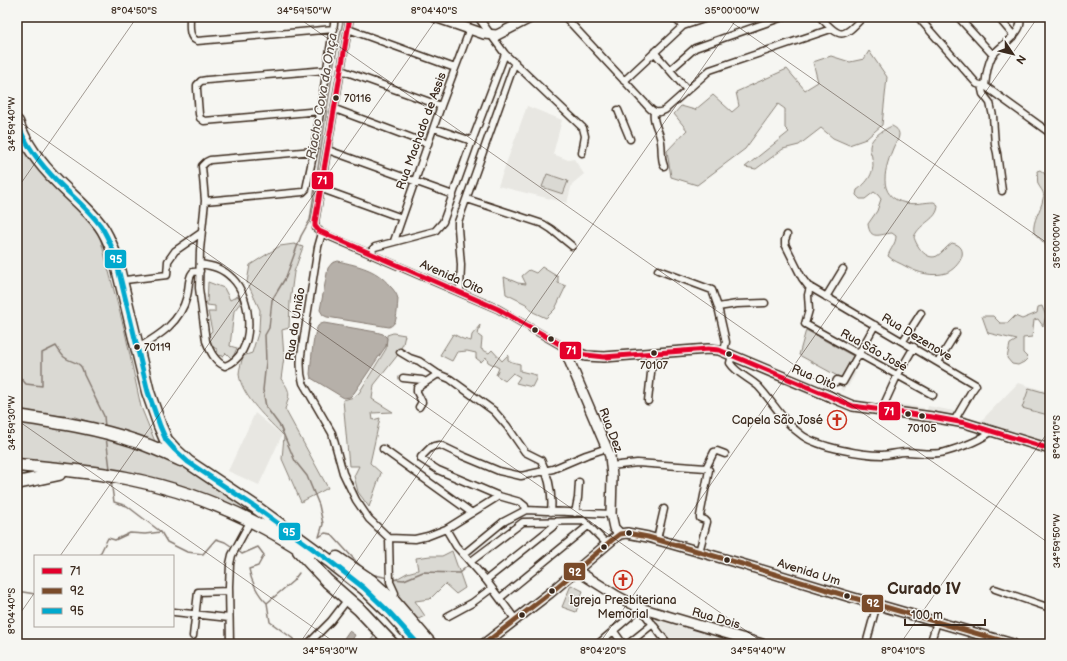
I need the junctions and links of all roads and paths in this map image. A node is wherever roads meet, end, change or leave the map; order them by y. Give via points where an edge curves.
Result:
1 (190, 17) edge
2 (335, 17) edge
3 (350, 17) edge
4 (435, 17) edge
5 (462, 17) edge
6 (478, 17) edge
7 (518, 17) edge
8 (532, 17) edge
9 (565, 17) edge
10 (673, 17) edge
11 (710, 17) edge
12 (783, 17) edge
13 (820, 17) edge
14 (863, 17) edge
15 (918, 17) edge
16 (958, 17) edge
17 (998, 17) edge
18 (1019, 17) edge
19 (453, 23) junction
20 (682, 26) junction
21 (334, 29) junction
22 (348, 29) junction
23 (470, 29) junction
24 (831, 29) junction
25 (492, 35) junction
26 (1014, 36) junction
27 (654, 52) junction
28 (505, 54) junction
29 (993, 55) junction
30 (514, 62) junction
31 (455, 68) junction
32 (327, 70) junction
33 (342, 70) junction
34 (670, 70) junction
35 (624, 81) junction
36 (983, 86) junction
37 (687, 90) junction
38 (441, 106) junction
39 (335, 109) junction
40 (321, 110) junction
41 (618, 110) dead end
42 (654, 112) junction
43 (17, 122) edge
44 (434, 128) junction
45 (1050, 133) edge
46 (630, 139) dead end
47 (472, 141) junction
48 (428, 144) junction
49 (328, 150) junction
50 (314, 151) junction
51 (582, 153) dead end
52 (664, 166) dead end
53 (415, 181) junction
54 (322, 189) junction
55 (1002, 191) dead end
56 (453, 195) junction
57 (467, 199) junction
58 (205, 201) junction
59 (402, 218) junction
60 (201, 233) junction
61 (322, 233) junction
62 (787, 235) dead end
63 (394, 241) junction
64 (572, 246) dead end
65 (369, 252) junction
66 (200, 264) junction
67 (843, 269) dead end
68 (658, 270) dead end
69 (200, 271) junction
70 (125, 280) dead end
71 (810, 287) junction
72 (460, 292) junction
73 (826, 296) junction
74 (765, 302) dead end
75 (718, 307) junction
76 (921, 313) dead end
77 (874, 325) junction
78 (956, 333) dead end
79 (903, 341) junction
80 (914, 347) junction
81 (138, 348) junction
82 (569, 350) junction
83 (400, 352) dead end
84 (728, 353) junction
85 (652, 354) junction
86 (858, 354) junction
87 (938, 362) junction
88 (438, 374) junction
89 (897, 376) junction
90 (403, 378) dead end
91 (426, 382) junction
92 (836, 382) dead end
93 (933, 395) dead end
94 (648, 401) dead end
95 (420, 407) dead end
96 (881, 411) junction
97 (17, 416) edge
98 (954, 421) junction
99 (992, 431) junction
100 (607, 448) junction
101 (383, 449) dead end
102 (1050, 449) edge
103 (726, 454) dead end
104 (188, 462) junction
105 (17, 466) edge
106 (611, 466) junction
107 (707, 470) junction
108 (76, 471) junction
109 (546, 471) junction
110 (579, 482) dead end
111 (17, 483) edge
112 (498, 496) junction
113 (664, 509) dead end
114 (526, 510) junction
115 (550, 512) junction
116 (575, 512) junction
117 (472, 513) junction
118 (610, 514) junction
119 (250, 520) junction
120 (555, 525) dead end
121 (588, 526) junction
122 (446, 529) junction
123 (620, 534) junction
124 (389, 538) junction
125 (657, 539) junction
126 (609, 542) junction
127 (293, 544) junction
128 (316, 550) junction
129 (699, 552) junction
130 (464, 554) junction
131 (470, 562) junction
132 (330, 565) junction
133 (576, 570) junction
134 (486, 580) junction
135 (492, 588) junction
136 (995, 589) dead end
137 (229, 591) junction
138 (348, 598) junction
139 (500, 598) junction
140 (394, 602) junction
141 (877, 604) junction
142 (640, 608) junction
143 (1050, 608) edge
144 (174, 612) dead end
145 (196, 615) junction
146 (448, 616) dead end
147 (229, 618) junction
148 (515, 619) junction
149 (937, 622) junction
150 (653, 624) junction
151 (613, 630) junction
152 (193, 636) dead end
153 (230, 644) edge
154 (308, 644) edge
155 (392, 644) edge
156 (408, 644) edge
157 (418, 644) edge
158 (430, 644) edge
159 (484, 644) edge
160 (598, 644) edge
161 (623, 644) edge
162 (628, 644) edge
163 (668, 644) edge
164 (762, 644) edge
165 (866, 644) edge
166 (930, 644) edge
167 (1013, 644) edge

1 - 21 street via 190,34 197,41
2 - 21 street
3 - 22 street
4 - 19 street
5 - 19 street
6 - 25 street
7 - 25 street via 493,30
8 - 25 street via 497,35
9 - 35 street
10 - 20 street
11 - 20 street
12 - 34 street via 695,48
13 - 24 street
14 - 24 street via 845,34 836,33
15 - 36 street via 978,84
16 - 29 street
17 - 26 street
18 - 26 street via 1021,20
19 - 23 street
20 - 27 street
21 - 32 street
22 - 31 street
22 - 33 street
23 - 25 street
23 - 31 street, Rua Machado de Assis
24 - 37 street via 714,68
25 - 28 street
26 - 29 street
27 - 34 street
27 - 35 street
28 - 30 street
28 - 47 street
29 - 36 street
30 - 51 street via 583,128 586,136
30 - 57 street
31 - 38 street, Rua Machado de Assis
32 - 40 street
32 - 40 street via 207,80 201,81 198,85 199,114 202,120
33 - 38 street
33 - 39 street
34 - 37 street
35 - 42 street
36 - 45 street
36 - 55 street via 983,94 990,103 993,116
37 - 42 street via 661,112
38 - 44 street, Rua Machado de Assis
39 - 48 street
39 - 49 street
40 - 50 street
41 - 46 street
42 - 52 street via 653,118 660,136
43 - 81 highway via 45,168 101,226 115,256
44 - 47 street
44 - 48 street, Rua Machado de Assis
47 - 56 street
48 - 53 street, Rua Machado de Assis
49 - 53 street
49 - 54 street
50 - 58 street via 308,186 303,192
50 - 58 street via 210,160 202,166
53 - 56 street
53 - 59 street, Rua Machado de Assis
54 - 59 street
54 - 61 street via 315,224 317,230
56 - 63 street via 438,229
57 - 64 street via 543,224
57 - 72 street via 458,225
58 - 60 street
59 - 63 street, Rua Machado de Assis
60 - 66 street
60 - 70 street via 175,251 168,261 167,275
61 - 65 street, Avenida Oito
61 - 124 street, Rua da União via 301,355 300,375 332,433 348,486 369,519
62 - 71 street, Rua Dezenove via 785,244 802,278
63 - 65 street via 375,247
65 - 72 street, Avenida Oito
66 - 69 street
66 - 69 street via 218,267 226,272 238,286 245,302 249,324 244,347 238,359 225,366 218,362 206,341 199,288
67 - 73 street
68 - 75 street via 710,288
69 - 81 street via 193,272 190,277 187,297 170,327
71 - 73 street, Rua Dezenove
71 - 86 street, Rua São José via 809,310 805,324
72 - 82 street, Avenida Oito via 508,315
73 - 77 street, Rua Dezenove
74 - 75 street
75 - 84 street
76 - 79 street
77 - 79 street, Rua Dezenove
77 - 86 street
78 - 87 street
79 - 80 street, Rua Dezenove
80 - 87 street, Rua Dezenove
80 - 89 street
81 - 104 highway via 148,392 166,440
82 - 85 street, Rua Oito via 577,354 598,356
82 - 100 street, Rua Dez via 569,360
83 - 88 street
84 - 85 street, Rua Oito via 708,349
84 - 96 street, Rua Oito via 844,403
84 - 99 street via 735,370 753,381 802,435 818,443 873,455 907,452 933,454 976,440
85 - 94 street
86 - 89 street, Rua São José
86 - 92 street via 843,382
87 - 98 street, Rua Dezenove via 976,385
88 - 91 street
88 - 109 street via 455,382 494,411 525,452 541,460
89 - 93 street, Rua São José
89 - 96 street
90 - 91 street
91 - 95 street via 416,388 422,402
96 - 98 street, Rua Oito
97 - 104 highway via 118,436
98 - 99 street, Rua Oito
99 - 102 street, Rua Oito
100 - 106 street, Rua Dez
100 - 109 street
101 - 117 street
103 - 107 street via 714,452
104 - 128 highway
105 - 108 highway
106 - 107 street via 637,463
106 - 118 street, Rua Dez
107 - 129 street via 700,516 706,522
108 - 111 highway
108 - 119 highway via 127,478 169,489 228,509
109 - 112 street via 514,476 440,445 430,448 420,459 438,470
109 - 115 street via 552,495
110 - 116 street
112 - 114 street via 520,502
112 - 117 street
113 - 125 street
114 - 115 street
114 - 130 street via 503,522
115 - 116 street
116 - 118 street
117 - 122 street
118 - 123 street, Rua Dez via 614,528
119 - 127 highway
119 - 137 street via 230,564
120 - 134 street
121 - 126 street
121 - 131 street via 584,522 523,522
121 - 139 street
122 - 124 street via 415,539
122 - 130 street
123 - 125 street, Avenida Um via 636,534
123 - 126 street
124 - 140 street via 390,582 395,593
125 - 129 street, Avenida Um
126 - 133 street
127 - 132 highway
127 - 138 highway via 327,581
128 - 132 highway
128 - 140 highway via 354,569
129 - 141 street, Avenida Um
130 - 131 street
131 - 134 street
132 - 156 highway
132 - 157 highway via 364,588
133 - 142 street, Rua Dois
133 - 148 street
134 - 135 street
135 - 139 street
135 - 146 street
136 - 143 street
137 - 145 street via 198,592
137 - 147 street
138 - 154 street via 331,621
138 - 155 highway
139 - 148 street
140 - 158 highway
141 - 149 street, Avenida Um
141 - 165 street
142 - 150 street
142 - 151 street
142 - 164 street, Rua Dois
144 - 145 street
145 - 147 street
145 - 152 street
147 - 153 street
148 - 159 street
149 - 166 street
149 - 167 street, Avenida Um
150 - 162 street
150 - 163 street
151 - 160 street
151 - 161 street

